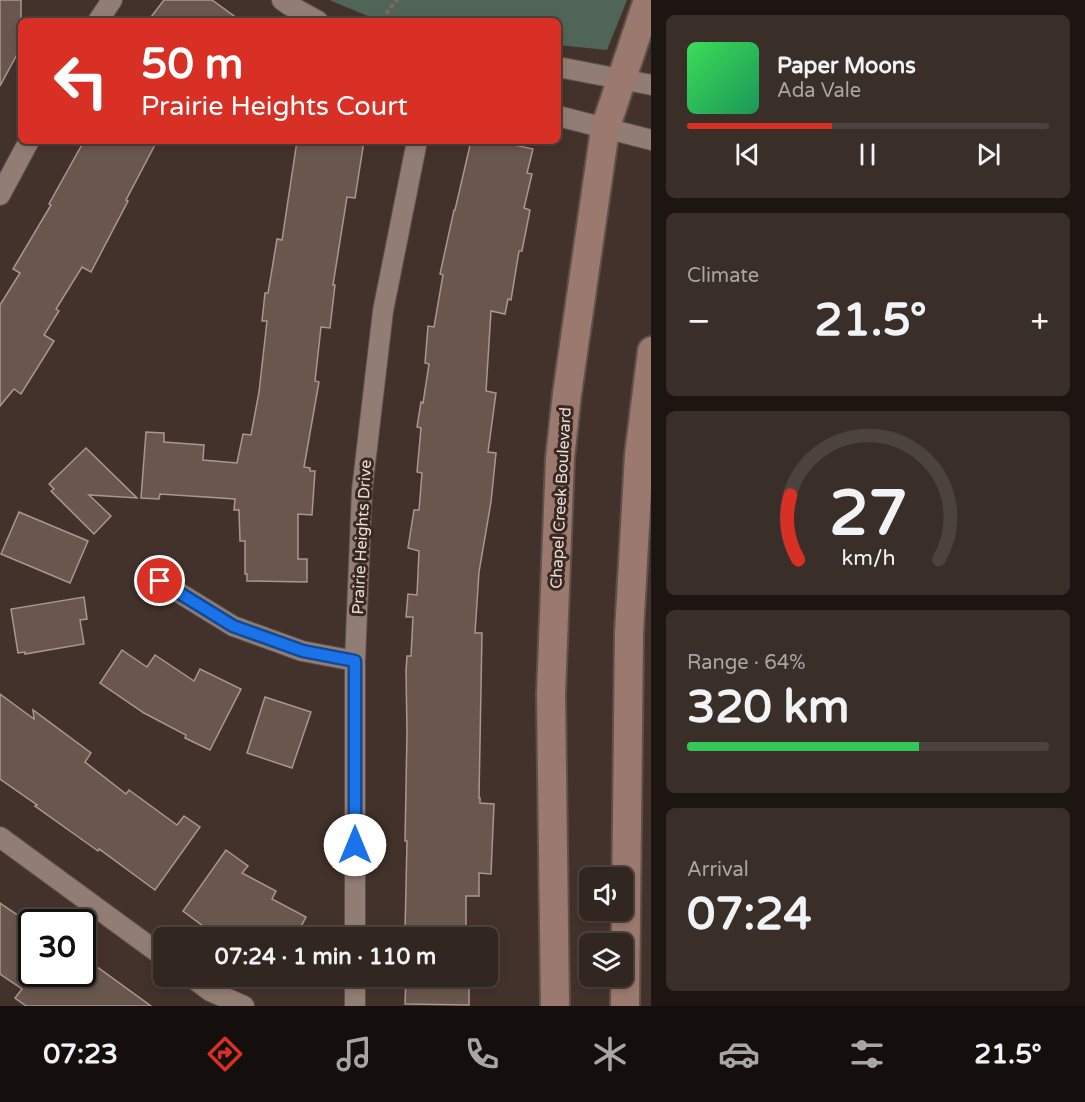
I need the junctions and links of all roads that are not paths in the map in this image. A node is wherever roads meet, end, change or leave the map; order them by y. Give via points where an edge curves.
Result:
1 (112, 0) edge
2 (282, 0) edge
3 (648, 0) edge
4 (100, 18) edge
5 (313, 18) edge
6 (561, 68) edge
7 (622, 79) junction
8 (651, 85) edge
9 (561, 117) edge
10 (605, 129) junction
11 (651, 140) edge
12 (26, 144) edge
13 (416, 144) edge
14 (0, 195) edge
15 (651, 351) edge
16 (160, 581) dead end
17 (355, 661) junction
18 (0, 837) edge
19 (355, 927) edge
20 (153, 949) edge
21 (205, 987) edge
22 (355, 987) edge
23 (244, 1006) edge
24 (355, 1006) edge
25 (555, 1006) edge
26 (625, 1006) edge

1 - 4 street
2 - 5 street
3 - 7 main road, Chapel Creek Boulevard
6 - 7 street
7 - 8 street
7 - 10 main road, Chapel Creek Boulevard
9 - 10 street
10 - 11 street
10 - 25 main road, Chapel Creek Boulevard via 560,458 551,693
12 - 14 street
13 - 17 street, Prairie Heights Drive via 382,322 362,490
15 - 26 main road via 639,455 628,633
16 - 17 street via 233,626 303,651
17 - 19 street, Prairie Heights Drive
18 - 20 street
21 - 23 street
22 - 24 street

